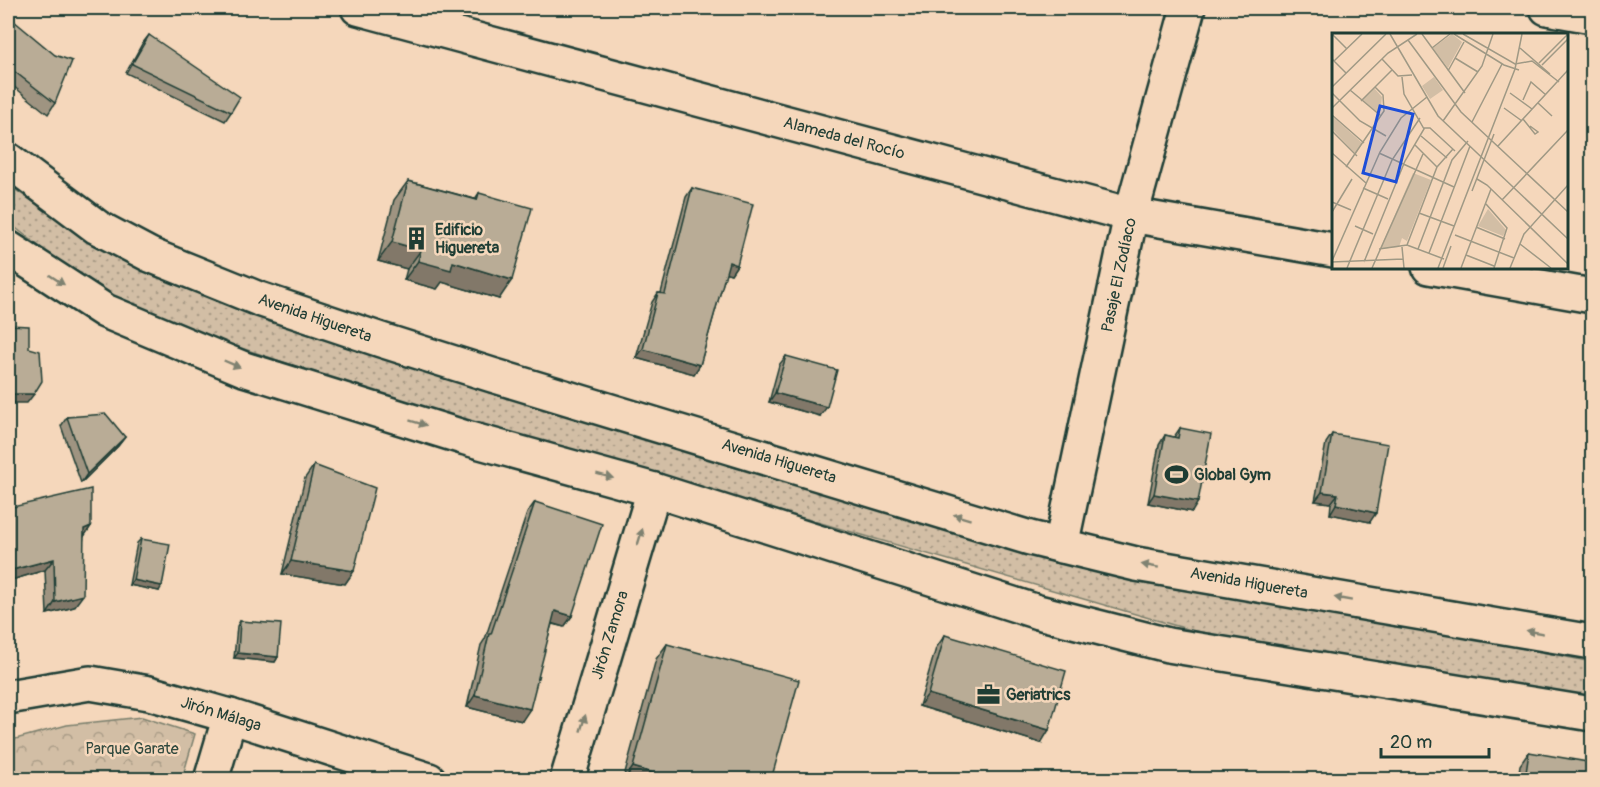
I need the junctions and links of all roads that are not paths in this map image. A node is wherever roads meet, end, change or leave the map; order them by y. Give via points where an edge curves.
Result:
1 (358, 8) edge
2 (1188, 8) edge
3 (1547, 8) edge
4 (1593, 16) edge
5 (8, 160) edge
6 (1131, 215) junction
7 (8, 248) edge
8 (1332, 250) edge
9 (1435, 268) edge
10 (1593, 296) edge
11 (654, 490) junction
12 (1060, 546) junction
13 (1593, 642) edge
14 (8, 697) edge
15 (1593, 714) edge
16 (230, 716) junction
17 (211, 780) edge
18 (429, 780) edge
19 (567, 780) edge

1 - 6 main road, Alameda del Rocío
2 - 6 main road, Pasaje El Zodíaco
3 - 4 main road
12 -> 5 main road, Avenida Higuereta via 503,378 259,298 150,255 98,227
6 - 8 main road, Alameda del Rocío
6 - 12 main road, Pasaje El Zodíaco
7 -> 11 main road via 105,311 244,369 466,438
9 - 10 main road
11 - 15 main road via 1020,607 1125,635
19 -> 11 main road, Jirón Zamora
13 -> 12 main road, Avenida Higuereta via 1136,564
14 - 16 main road, Jirón Málaga via 90,683 149,693
16 - 17 main road
16 - 18 main road, Jirón Málaga

